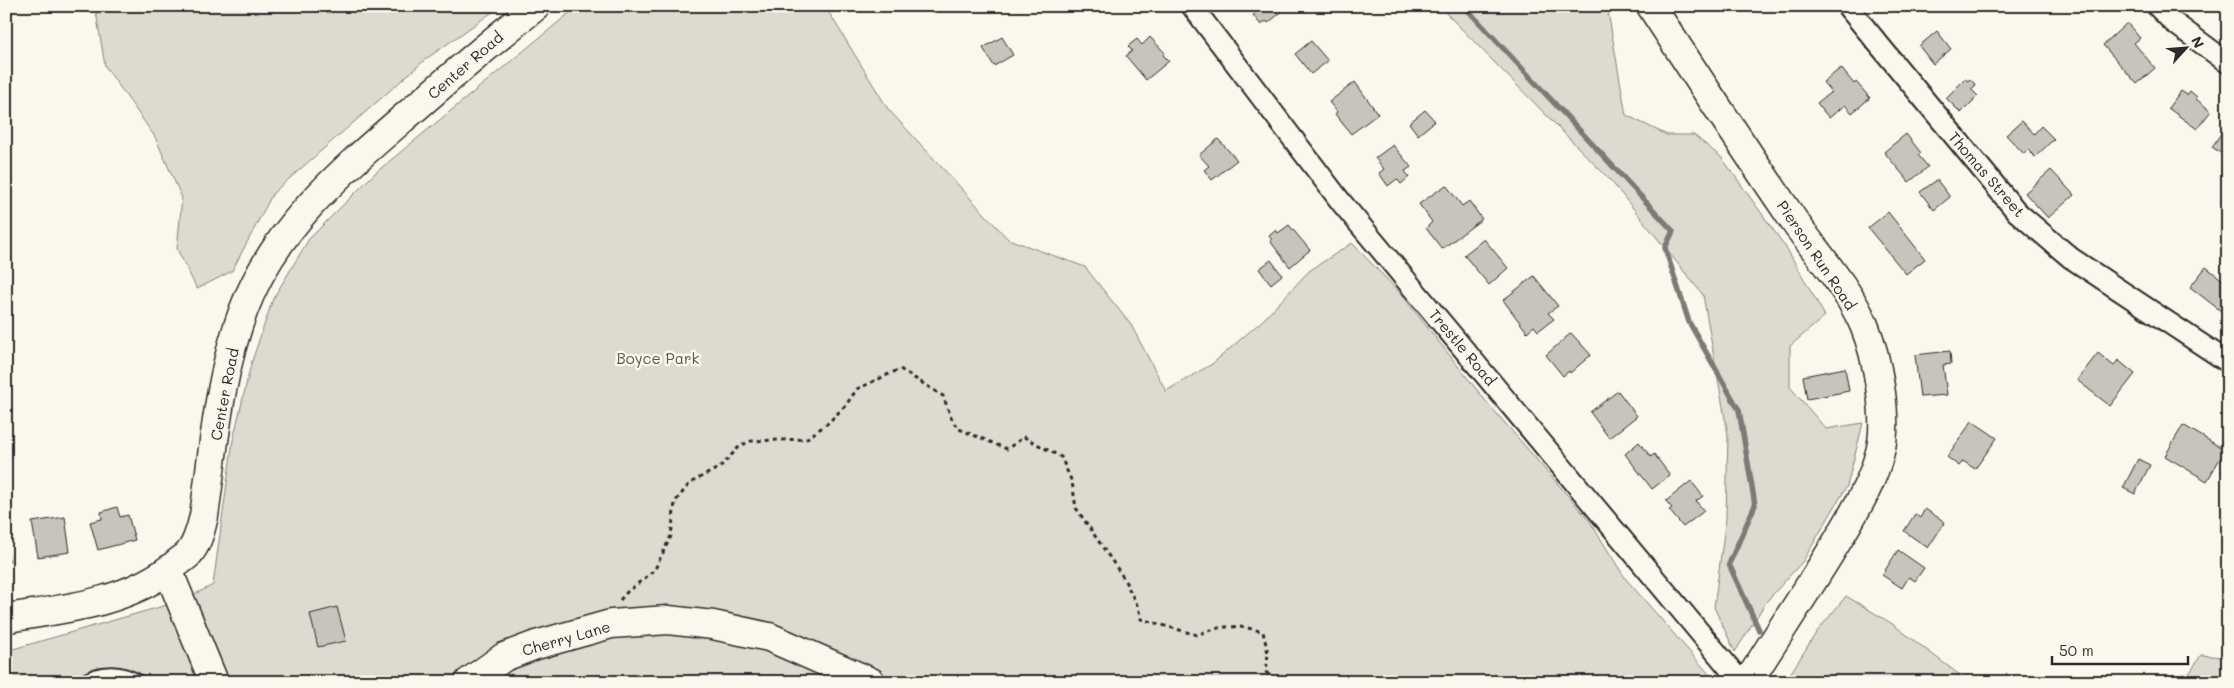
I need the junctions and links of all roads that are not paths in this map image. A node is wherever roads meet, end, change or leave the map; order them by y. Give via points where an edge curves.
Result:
1 (536, 6) edge
2 (1192, 6) edge
3 (1651, 6) edge
4 (1847, 6) edge
5 (2157, 6) edge
6 (2228, 63) edge
7 (2228, 362) edge
8 (168, 570) junction
9 (6, 618) edge
10 (82, 682) edge
11 (141, 682) edge
12 (214, 682) edge
13 (469, 682) edge
14 (871, 682) edge
15 (1741, 682) edge
16 (1748, 682) edge

1 - 8 street, Center Road via 350,164 307,207 283,238 245,307 228,360 199,537 190,552
2 - 15 street, Trestle Road via 1341,202
3 - 16 street, Pierson Run Road via 1729,126 1842,287 1863,324 1880,388 1881,451 1867,490
4 - 7 street, Thomas Street via 2017,212 2071,258
5 - 6 street
8 - 9 street, Center Road via 140,588 94,602
8 - 12 street
10 - 11 lane via 107,671 132,675
13 - 14 street, Cherry Lane via 504,657 536,645 611,624 668,620 713,625 768,637

